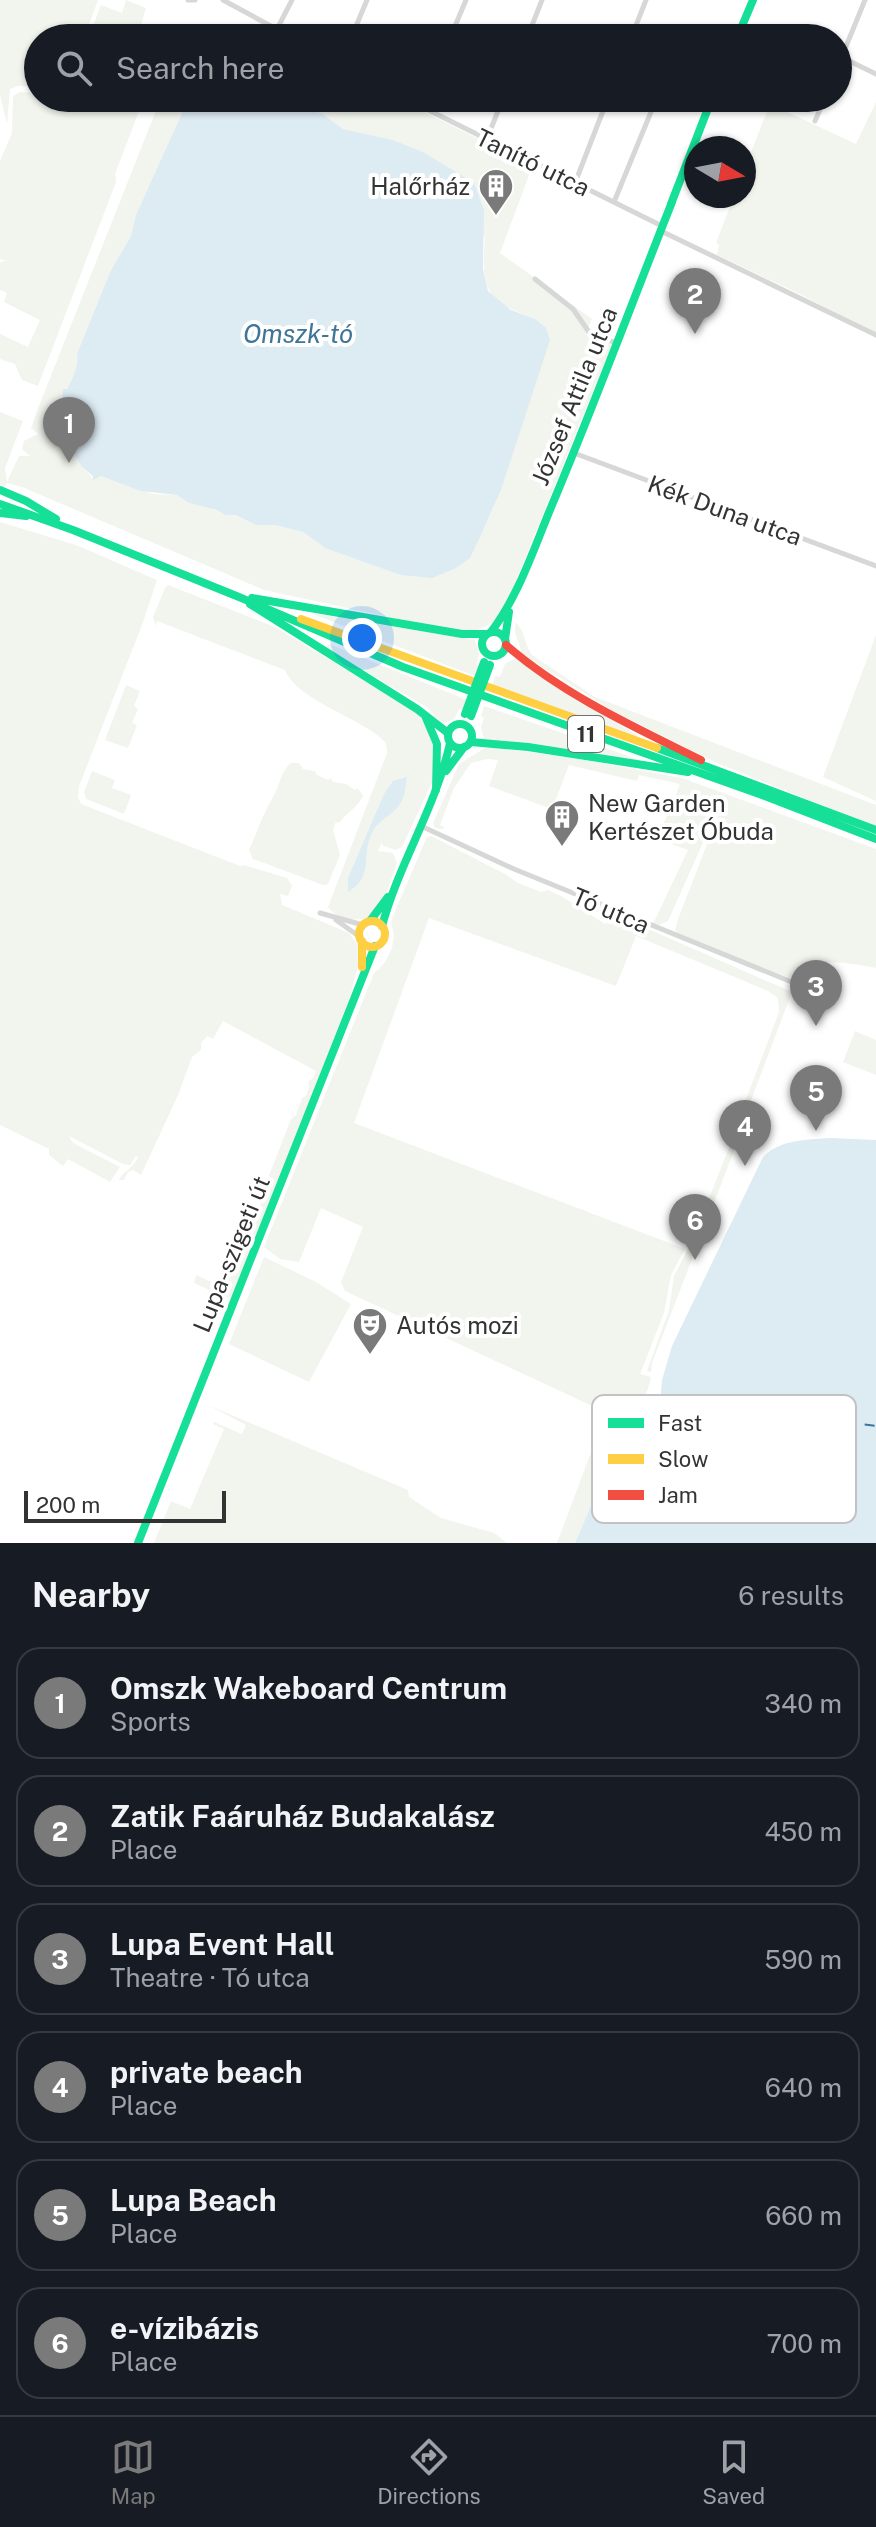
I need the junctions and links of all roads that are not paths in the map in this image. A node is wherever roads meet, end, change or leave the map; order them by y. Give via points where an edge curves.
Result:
1 (188, 0) edge
2 (195, 0) edge
3 (223, 0) edge
4 (292, 0) edge
5 (367, 0) edge
6 (466, 0) edge
7 (542, 0) edge
8 (646, 0) edge
9 (753, 0) edge
10 (865, 0) edge
11 (268, 24) edge
12 (280, 24) edge
13 (357, 24) edge
14 (456, 24) edge
15 (533, 24) edge
16 (637, 24) edge
17 (743, 24) edge
18 (852, 31) edge
19 (852, 62) edge
20 (876, 74) edge
21 (432, 112) edge
22 (498, 112) edge
23 (603, 112) edge
24 (651, 112) dead end
25 (707, 112) edge
26 (819, 112) edge
27 (815, 121) dead end
28 (487, 139) junction
29 (575, 183) junction
30 (614, 202) junction
31 (663, 225) junction
32 (535, 279) dead end
33 (876, 335) edge
34 (616, 343) junction
35 (574, 453) junction
36 (0, 490) edge
37 (0, 504) edge
38 (0, 513) edge
39 (42, 518) junction
40 (73, 530) junction
41 (876, 566) edge
42 (517, 587) junction
43 (239, 597) junction
44 (489, 633) junction
45 (506, 642) junction
46 (485, 651) junction
47 (496, 655) junction
48 (487, 664) junction
49 (417, 709) junction
50 (468, 715) junction
51 (459, 724) junction
52 (469, 728) junction
53 (449, 738) junction
54 (467, 745) junction
55 (708, 771) junction
56 (436, 790) junction
57 (420, 826) junction
58 (876, 830) edge
59 (876, 839) edge
60 (398, 877) junction
61 (320, 913) dead end
62 (331, 917) junction
63 (367, 923) junction
64 (382, 926) junction
65 (361, 939) junction
66 (375, 946) junction
67 (360, 979) junction
68 (804, 987) dead end
69 (138, 1543) edge

1 - 2 street
3 - 11 street
4 - 12 street
5 - 13 street
6 - 14 street
7 - 15 street
8 - 16 street
9 - 17 main road
10 - 18 street
19 - 20 street
21 - 28 street, Tanító utca
22 - 28 street
23 - 29 street
24 - 30 street
25 - 31 main road, József Attila utca
26 - 27 street
28 - 29 street, Tanító utca
29 - 30 street, Tanító utca
30 - 31 street, Tanító utca
31 - 33 street, Tanító utca
31 - 34 main road, József Attila utca
32 - 34 street via 573,309 589,332
34 - 35 main road, József Attila utca
35 - 41 street, Kék Duna utca
35 - 42 main road, József Attila utca
36 - 40 main road
37 - 39 main road, 11
38 - 39 main road
39 - 40 main road, 11
40 - 43 main road, 11
42 - 44 main road, József Attila utca
42 - 45 main road, József Attila utca
43 - 44 main road via 462,634
43 - 49 main road
43 - 55 main road, 11
44 - 45 main road via 500,633
44 - 46 main road via 482,644
45 - 47 main road
45 - 55 main road via 532,668 696,756
46 - 47 main road
46 - 48 main road
47 - 48 main road
48 - 50 main road, bridge
49 - 53 main road
49 - 56 main road via 434,730 439,751
50 - 51 main road
50 - 52 main road
51 - 52 main road
51 - 53 main road
52 - 54 main road
53 - 54 main road via 457,748
53 - 56 main road, Lupa-szigeti út
54 - 55 main road via 528,747
54 - 56 main road, Lupa-szigeti út
55 - 58 main road, 11
55 - 59 main road, 11
56 - 57 main road, Lupa-szigeti út
57 - 60 main road, Lupa-szigeti út
57 - 68 street, Tó utca
60 - 63 main road, Lupa-szigeti út
60 - 64 main road, Lupa-szigeti út
61 - 62 street
62 - 63 street
62 - 65 street
63 - 64 main road
63 - 65 main road, Lupa-szigeti út
64 - 66 main road, Lupa-szigeti út via 384,938
65 - 66 main road
65 - 67 main road, Lupa-szigeti út
66 - 67 main road, Lupa-szigeti út
67 - 69 main road, Lupa-szigeti út

